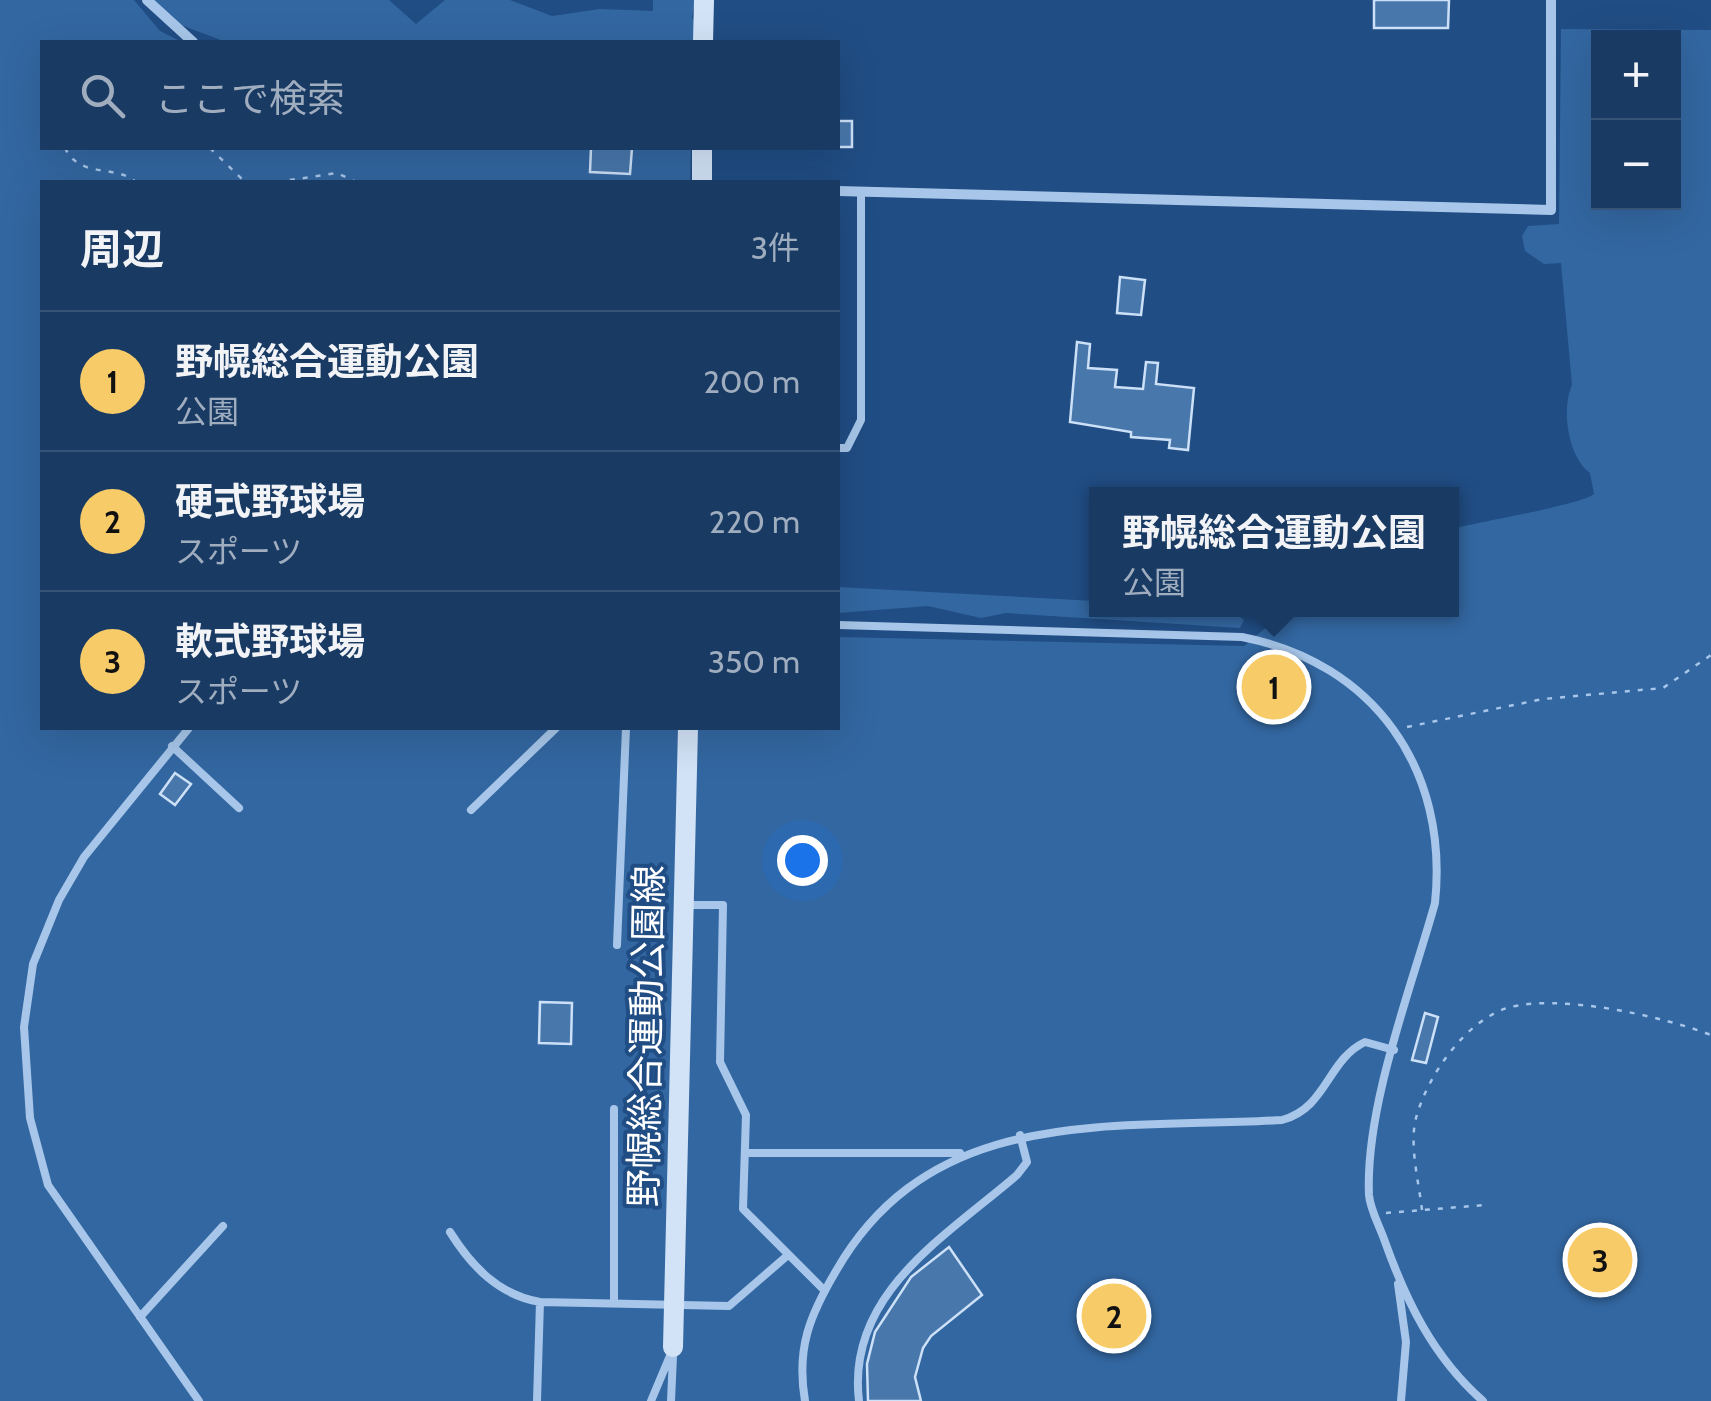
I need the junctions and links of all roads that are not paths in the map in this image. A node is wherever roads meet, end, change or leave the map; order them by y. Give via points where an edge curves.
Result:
1 (147, 0) edge
2 (704, 0) edge
3 (1551, 0) edge
4 (191, 40) edge
5 (703, 40) edge
6 (702, 150) edge
7 (702, 180) edge
8 (840, 191) edge
9 (861, 192) junction
10 (840, 448) edge
11 (840, 625) edge
12 (187, 730) edge
13 (554, 730) edge
14 (626, 730) edge
15 (688, 730) edge
16 (172, 746) junction
17 (239, 808) dead end
18 (471, 810) dead end
19 (684, 905) junction
20 (617, 945) dead end
21 (1394, 1050) junction
22 (614, 1109) dead end
23 (1020, 1136) junction
24 (744, 1153) junction
25 (966, 1154) junction
26 (223, 1226) dead end
27 (450, 1232) dead end
28 (788, 1255) junction
29 (1396, 1275) junction
30 (824, 1290) junction
31 (540, 1302) junction
32 (614, 1302) junction
33 (675, 1304) junction
34 (140, 1316) junction
35 (673, 1347) junction
36 (199, 1401) edge
37 (537, 1401) edge
38 (651, 1401) edge
39 (672, 1401) edge
40 (805, 1401) edge
41 (859, 1401) edge
42 (1401, 1401) edge
43 (1482, 1401) edge

1 - 4 street
2 - 5 main road
3 - 9 street via 1551,210
6 - 7 main road
8 - 9 street
9 - 10 lane via 861,420
11 - 21 lane via 1242,636 1297,650 1348,680 1395,729 1425,792 1438,849 1435,902
12 - 16 lane
13 - 18 lane
14 - 20 lane
15 - 19 main road, 野幌総合運動公園線
16 - 17 lane
16 - 34 lane via 84,857 59,900 33,964 24,1027 30,1118 48,1185
19 - 24 lane via 723,905 720,1062 746,1115
19 - 33 main road, 野幌総合運動公園線
21 - 23 lane via 1365,1042 1355,1047 1315,1103 1282,1120
21 - 29 lane via 1376,1112 1369,1198
22 - 32 lane
23 - 25 lane
23 - 41 lane via 1027,1162 1018,1175 904,1272 866,1326 856,1374
24 - 25 lane
24 - 28 lane via 743,1210
25 - 30 lane via 892,1199
26 - 34 lane
27 - 31 lane via 496,1285
28 - 30 lane
28 - 33 lane via 729,1306
29 - 42 lane via 1406,1342
29 - 43 lane via 1445,1366
30 - 40 lane via 809,1317 800,1376
31 - 32 lane
31 - 37 lane
32 - 33 lane
33 - 35 main road, 野幌総合運動公園線
34 - 36 lane
35 - 38 lane
35 - 39 lane

